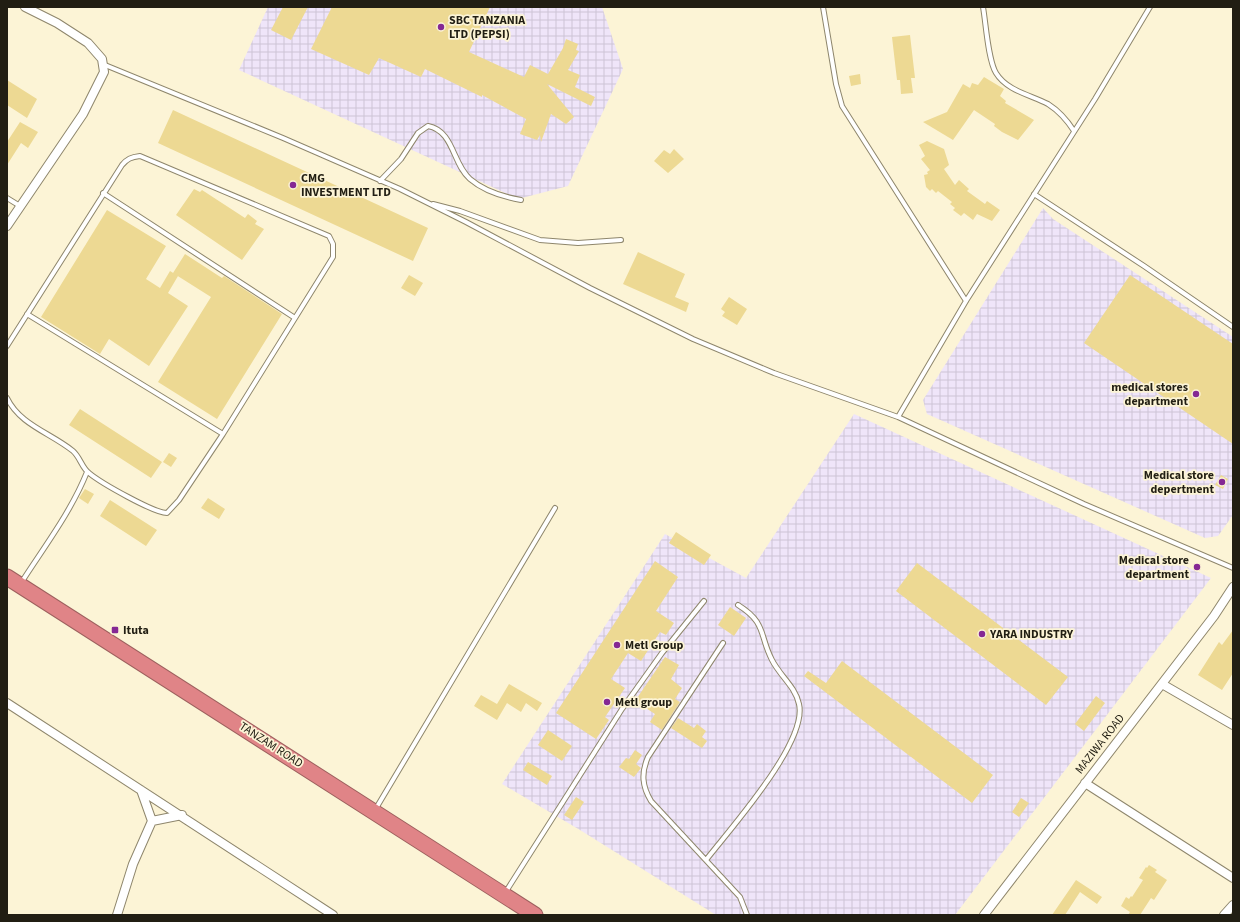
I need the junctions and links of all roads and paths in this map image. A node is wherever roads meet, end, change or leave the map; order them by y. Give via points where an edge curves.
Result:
1 (25, 7) edge
2 (823, 7) edge
3 (983, 7) edge
4 (1150, 7) edge
5 (105, 65) junction
6 (1074, 131) junction
7 (380, 181) junction
8 (103, 193) junction
9 (1034, 194) junction
10 (7, 198) edge
11 (522, 200) dead end
12 (427, 203) junction
13 (21, 206) junction
14 (7, 226) edge
15 (621, 240) dead end
16 (966, 301) junction
17 (27, 314) junction
18 (295, 318) junction
19 (1233, 327) edge
20 (7, 346) edge
21 (7, 398) edge
22 (898, 417) junction
23 (222, 434) junction
24 (88, 472) junction
25 (555, 508) dead end
26 (1233, 568) edge
27 (7, 577) edge
28 (20, 585) junction
29 (1233, 587) edge
30 (704, 601) dead end
31 (738, 605) dead end
32 (723, 643) dead end
33 (1162, 684) junction
34 (7, 703) edge
35 (1233, 725) edge
36 (1085, 783) junction
37 (140, 790) junction
38 (375, 811) junction
39 (182, 816) junction
40 (152, 822) junction
41 (706, 860) junction
42 (1233, 878) edge
43 (503, 895) junction
44 (1233, 905) edge
45 (117, 915) edge
46 (333, 915) edge
47 (535, 915) edge
48 (747, 915) edge
49 (984, 915) edge
50 (1224, 915) edge

1 - 5 street via 88,43
2 - 16 lane via 842,106
3 - 6 lane via 992,64 996,73 1010,86 1053,108
4 - 6 lane
5 - 7 lane
5 - 13 street via 103,77 83,114
6 - 9 lane
7 - 11 lane via 401,159 418,133 428,126 444,133 460,167 470,179 498,194
7 - 12 lane
8 - 17 lane
8 - 18 lane
8 - 18 lane via 127,159 140,156 329,236 333,244 332,257
9 - 16 lane
9 - 19 lane
10 - 13 lane
12 - 15 lane via 460,211 540,240 578,243
12 - 22 lane via 596,292 692,339 774,373
13 - 14 street
16 - 22 lane
17 - 20 lane
17 - 23 lane
18 - 23 lane
21 - 24 lane via 24,419 73,452
22 - 26 lane via 1084,504
23 - 24 lane via 179,500 167,513 160,513
24 - 28 lane via 55,531
25 - 38 lane
27 - 28 highway, TANZAM ROAD
28 - 38 highway, TANZAM ROAD
29 - 33 street, MAZIWA ROAD
30 - 43 lane via 662,653 622,709
31 - 41 lane via 751,613 760,626 772,660 796,693 800,706 799,725 788,748 766,782
32 - 41 lane via 648,757 643,770 644,785 651,801
33 - 35 street
33 - 36 street, MAZIWA ROAD
34 - 37 street
36 - 42 street
36 - 49 street, MAZIWA ROAD
37 - 39 street
37 - 40 street
38 - 43 highway, TANZAM ROAD
39 - 40 street
39 - 46 street
40 - 45 street via 133,864
41 - 48 lane via 740,897
43 - 47 highway, TANZAM ROAD
44 - 50 street

